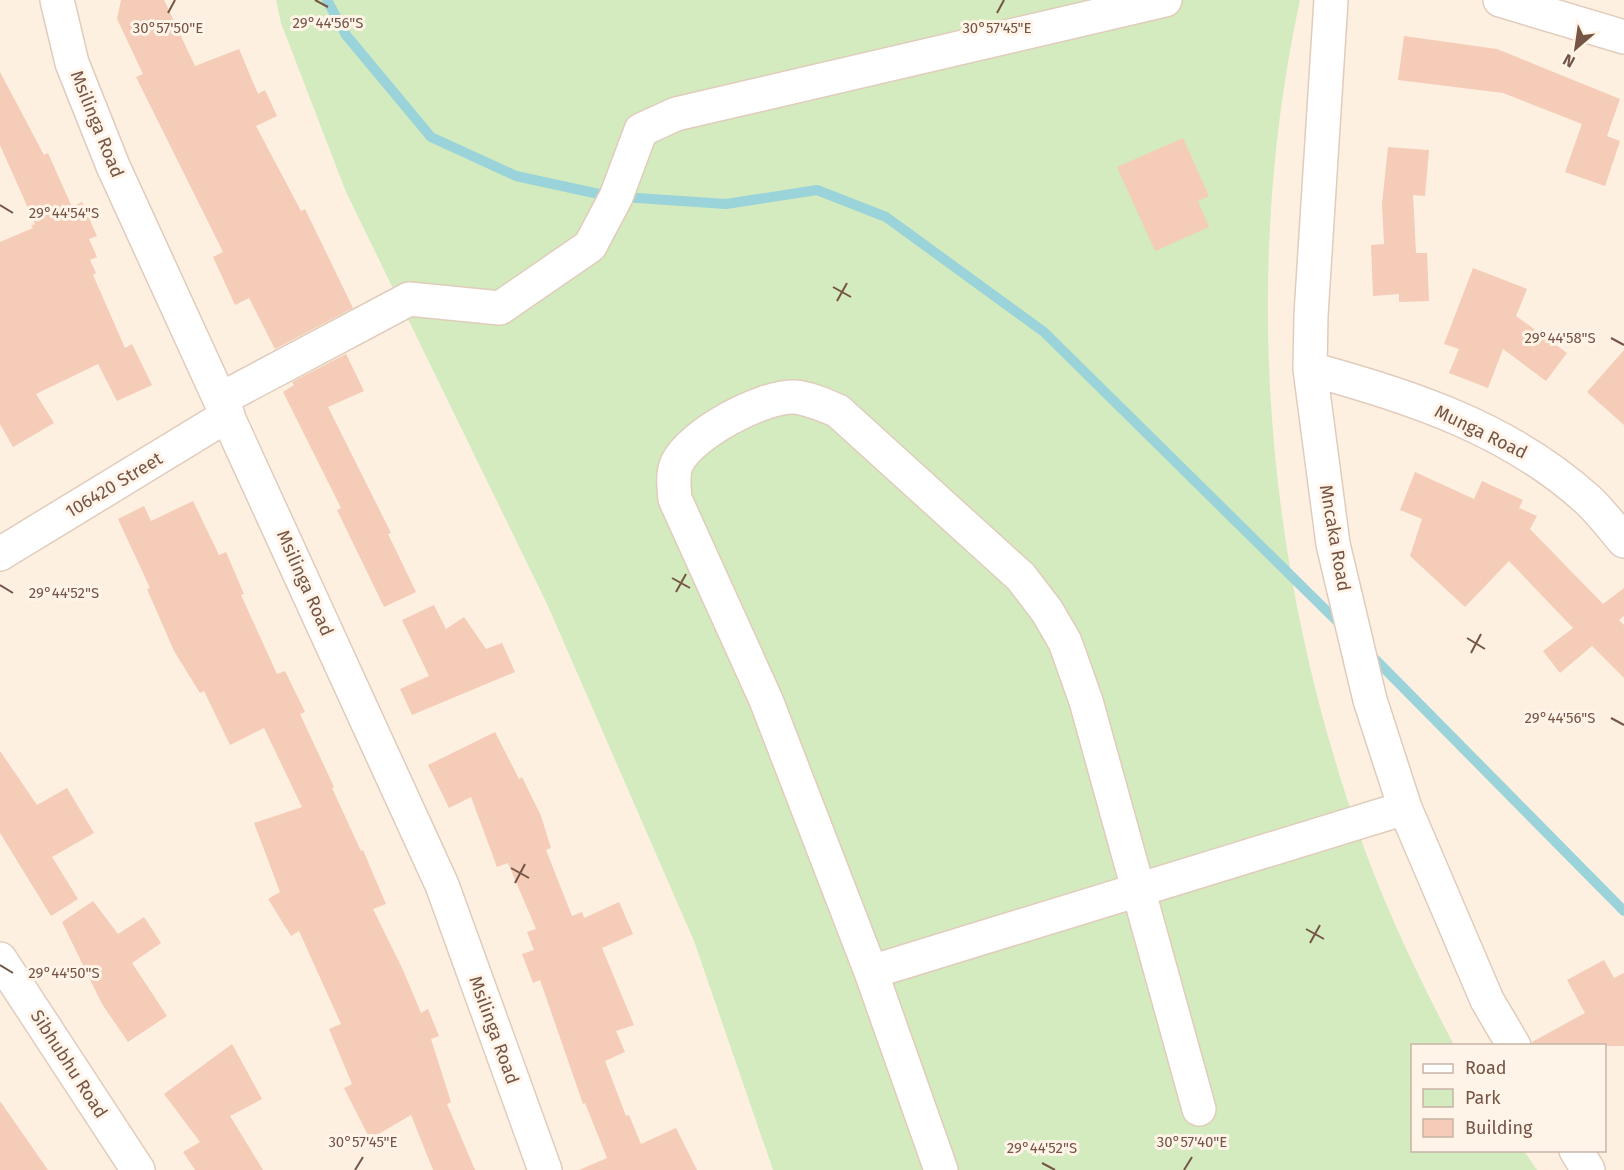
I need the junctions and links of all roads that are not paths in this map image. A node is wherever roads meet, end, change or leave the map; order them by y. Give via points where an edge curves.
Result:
1 (57, 0) edge
2 (1165, 0) edge
3 (1331, 0) edge
4 (1500, 0) edge
5 (1624, 37) edge
6 (1310, 369) junction
7 (224, 407) junction
8 (1624, 541) edge
9 (0, 554) edge
10 (1406, 808) junction
11 (1137, 890) junction
12 (0, 959) edge
13 (871, 972) junction
14 (1513, 1044) edge
15 (1199, 1109) dead end
16 (1577, 1152) edge
17 (138, 1170) edge
18 (545, 1170) edge
19 (941, 1170) edge
20 (1588, 1170) edge

1 - 7 street, Msilinga Road via 72,63 113,166
2 - 7 street, 106420 Street via 676,114 641,130 616,197 590,246 500,308 409,299
3 - 6 street, Mncaka Road
4 - 5 street
6 - 8 street, Munga Road via 1392,391 1466,421 1530,455 1588,500
6 - 10 street, Mncaka Road via 1333,544 1370,700
7 - 9 street, 106420 Street
7 - 18 street, Msilinga Road via 442,885
10 - 11 street
10 - 14 street, Mncaka Road via 1487,999
11 - 13 street
11 - 13 street via 1086,701 1065,642 1047,611 1021,577 837,411 795,397 771,399 742,411 689,446 676,464 675,499 766,700
11 - 15 street
12 - 17 street, Sibhubhu Road
13 - 19 street
16 - 20 street

